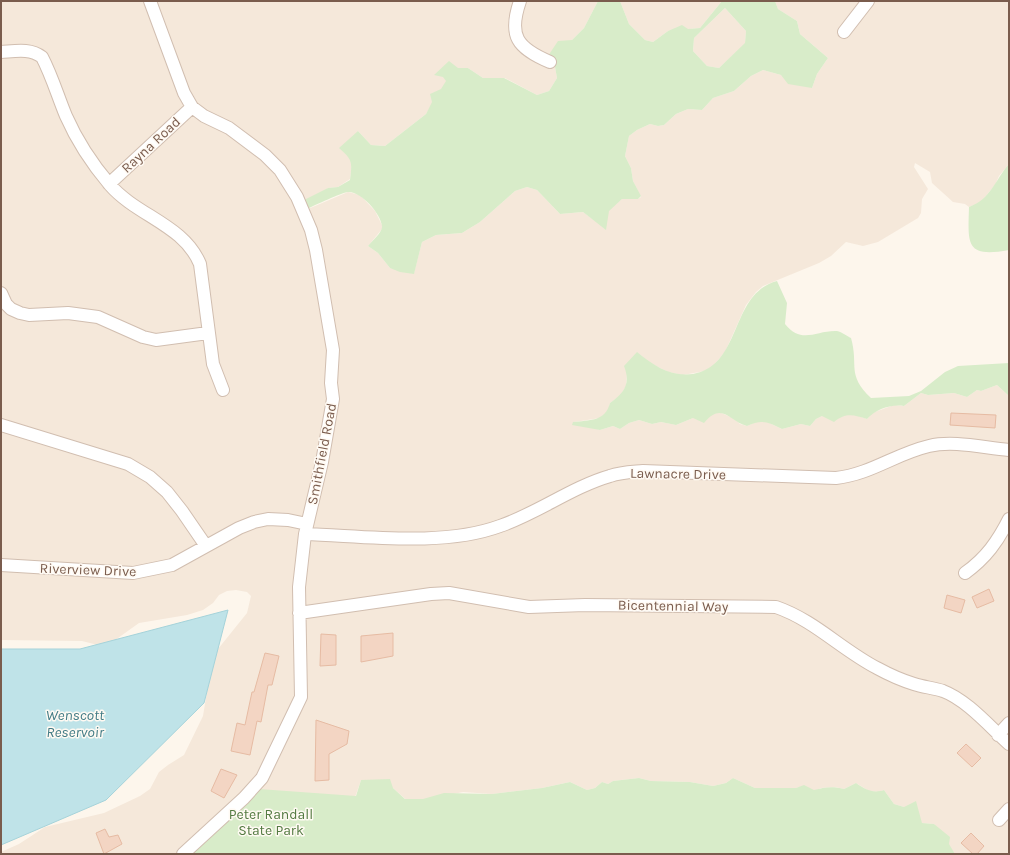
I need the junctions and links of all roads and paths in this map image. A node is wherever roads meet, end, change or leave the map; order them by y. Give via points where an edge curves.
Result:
1 (150, 1) edge
2 (520, 1) edge
3 (868, 1) edge
4 (844, 32) dead end
5 (1, 52) edge
6 (550, 62) dead end
7 (192, 107) junction
8 (109, 184) junction
9 (1, 292) edge
10 (208, 333) junction
11 (223, 390) dead end
12 (1, 425) edge
13 (1009, 450) edge
14 (1009, 519) edge
15 (306, 529) junction
16 (206, 546) junction
17 (1, 565) edge
18 (965, 573) dead end
19 (299, 613) junction
20 (1009, 723) edge
21 (998, 735) junction
22 (1009, 744) edge
23 (1009, 809) edge
24 (999, 820) dead end
25 (183, 854) edge

1 - 7 street, Smithfield Road via 184,93
2 - 6 street via 514,23 518,42 532,54
3 - 4 street
5 - 8 street via 26,50 42,57 67,117 86,152
7 - 8 street, Rayna Road
7 - 15 street, Smithfield Road via 229,128 265,155 280,170 297,197 311,230 324,289 332,350 333,399 322,462
8 - 10 street via 132,206 180,236 196,254 200,264
9 - 10 street via 11,309 29,315 68,313 98,317 143,337 156,340
10 - 11 street via 213,364
12 - 16 street via 128,464 150,477 167,492
13 - 15 street, Lawnacre Drive via 937,444 894,458 865,472 836,478 643,471 624,473 601,479 500,527 463,535 374,539
14 - 18 street via 989,552
15 - 16 street, Riverview Drive via 288,520 268,519 239,528
15 - 19 street, Smithfield Road via 299,587
16 - 17 street, Riverview Drive via 172,565 133,573
19 - 21 street, Bicentennial Way via 449,593 528,607 776,607 816,627 877,669 943,691 959,700
19 - 25 street, Smithfield Road via 301,697 262,778
20 - 21 street
21 - 22 street, Bicentennial Way
23 - 24 street

